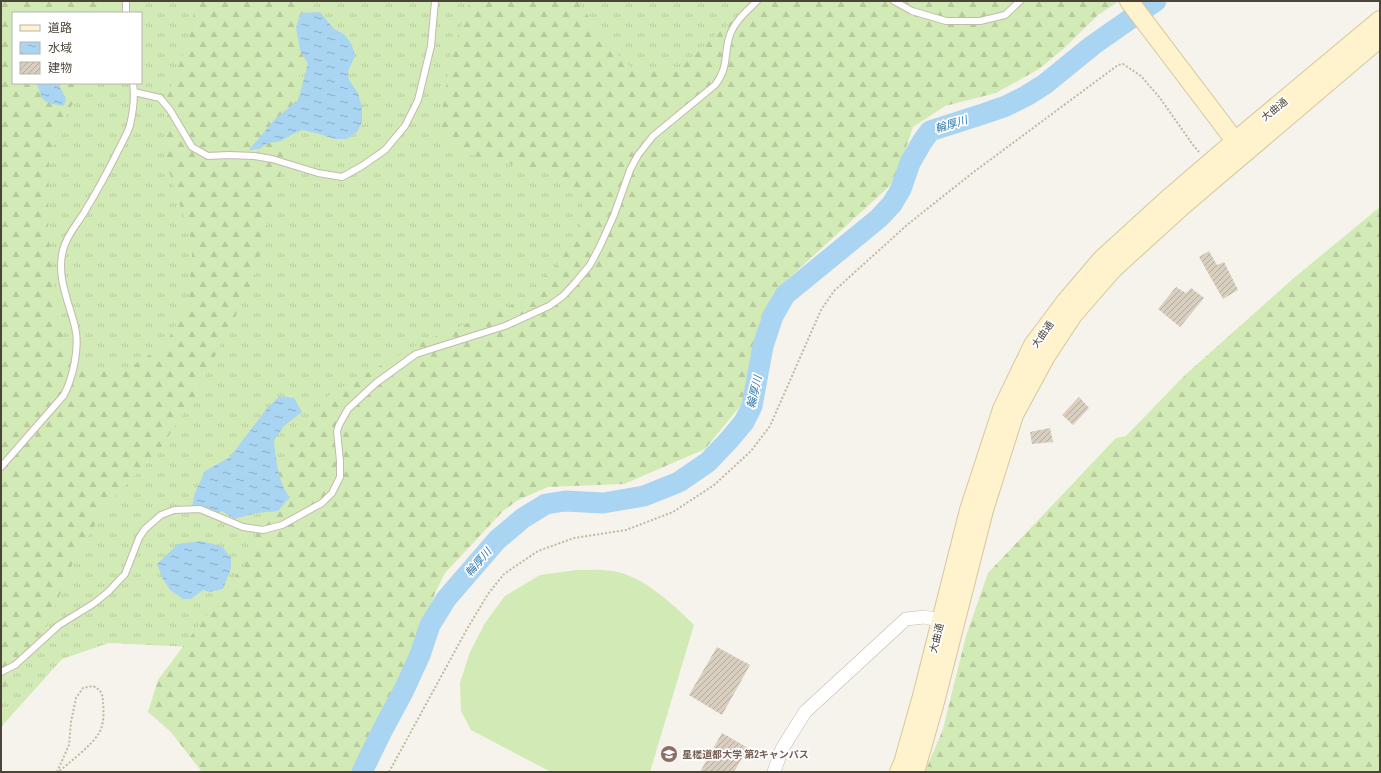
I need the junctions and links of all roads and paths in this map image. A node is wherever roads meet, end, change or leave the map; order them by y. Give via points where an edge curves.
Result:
1 (126, 1) edge
2 (435, 1) edge
3 (757, 1) edge
4 (894, 1) edge
5 (1020, 1) edge
6 (1129, 1) edge
7 (126, 12) edge
8 (1380, 20) edge
9 (1380, 38) edge
10 (133, 84) edge
11 (134, 92) junction
12 (1240, 147) junction
13 (1210, 162) junction
14 (1, 467) edge
15 (948, 621) junction
16 (1, 672) edge
17 (58, 772) edge
18 (389, 772) edge
19 (774, 772) edge
20 (899, 772) edge
21 (915, 772) edge

1 - 7 lane
2 - 11 lane via 430,46 418,100 405,126 385,150 342,177 254,156 208,156 192,147 160,98
3 - 16 lane via 736,22 731,33 722,76 715,85 653,136 638,155 590,265 563,296 549,306 506,326 416,354 376,383 348,409 339,424 337,432 340,477 332,493 322,503 297,517 263,530 243,527 200,509 174,510 161,516 138,538 125,574 108,592 59,625 15,665
4 - 5 lane via 912,11 946,22 980,21 1005,15
6 - 12 main road
8 - 12 main road, 大曲通
9 - 12 main road, 大曲通 via 1318,92
10 - 11 lane
11 - 14 lane via 130,126 103,181 68,236 63,252 63,286 76,329 76,350 70,382 64,395
12 - 13 main road, 大曲通
12 - 15 main road, 大曲通 via 1180,208 1113,269 1073,315 1046,356 1014,415
13 - 15 main road, 大曲通 via 1101,260 1033,345 1002,409 969,510
13 - 18 path via 1193,145 1141,76 1123,64 1118,65 971,174 907,225 834,291 821,310 770,426 751,451 714,485 673,512 626,530 574,538 538,551 504,574 466,629
15 - 19 street via 924,617 906,619 805,712 782,749
15 - 20 main road, 大曲通
15 - 21 main road, 大曲通 via 935,702
17 - 17 path via 69,745 76,698 83,688 93,686 100,689 103,695 104,714 100,733

